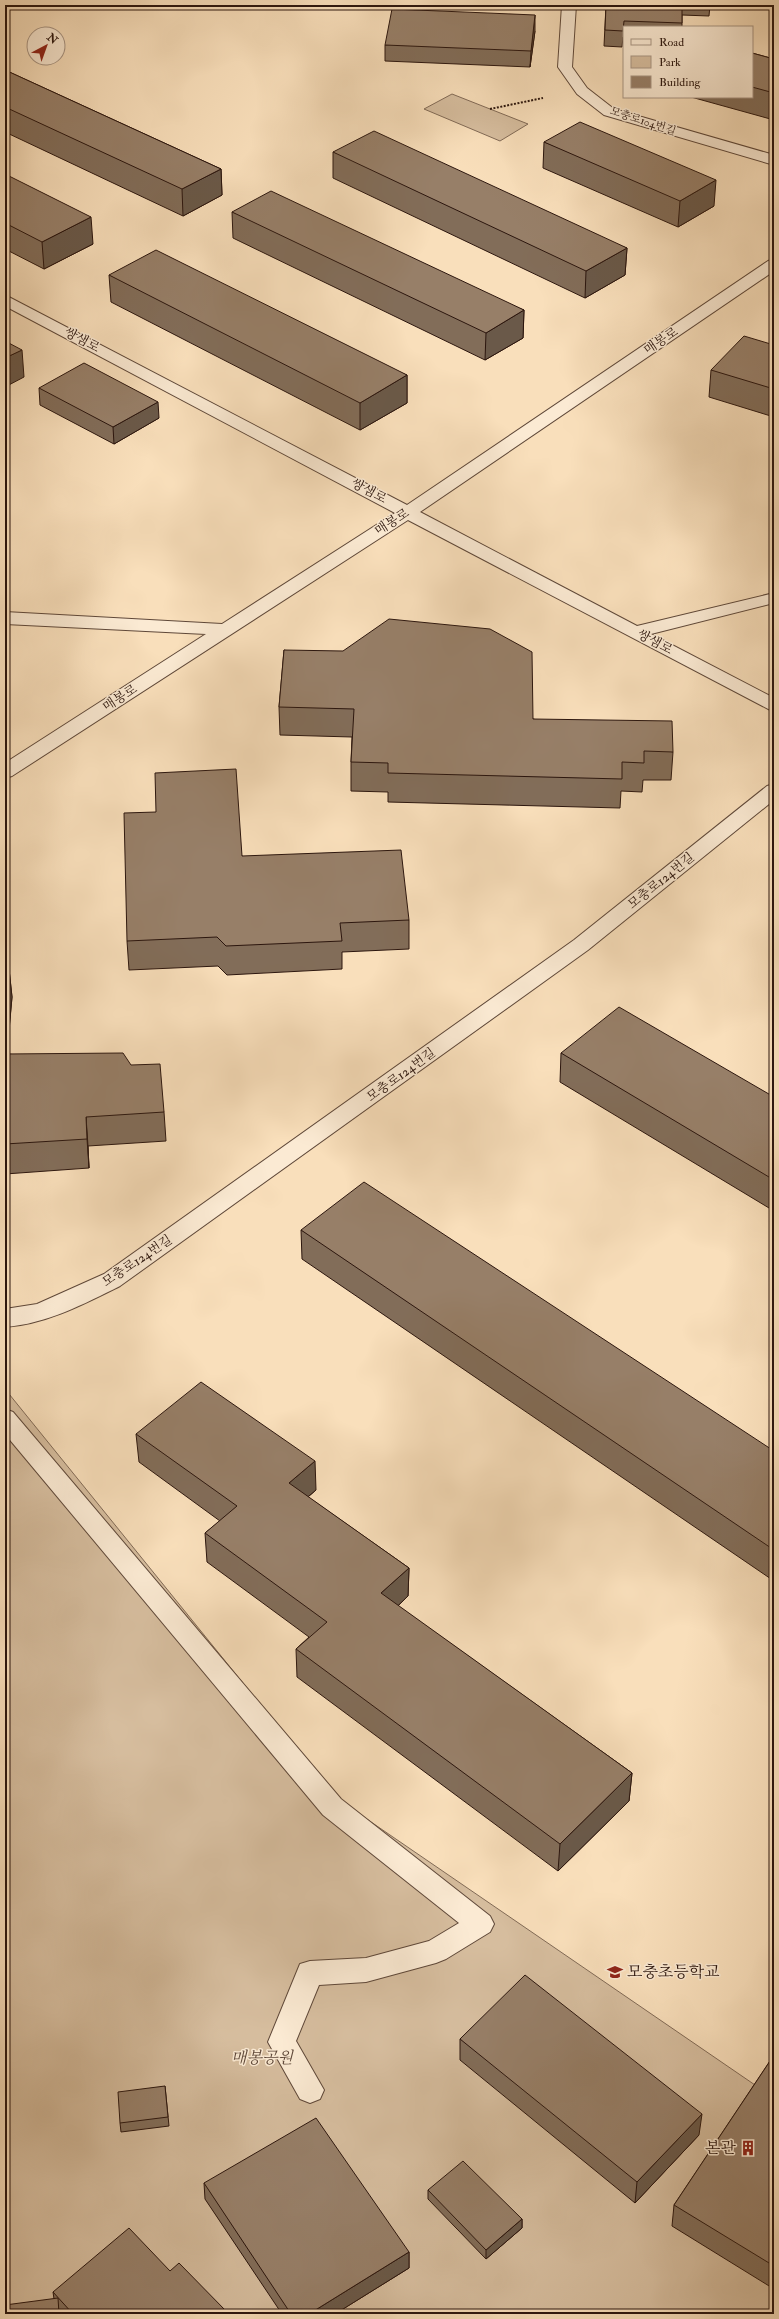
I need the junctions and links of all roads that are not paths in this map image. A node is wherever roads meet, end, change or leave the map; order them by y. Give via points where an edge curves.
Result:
1 (568, 5) edge
2 (774, 160) edge
3 (774, 264) edge
4 (5, 300) edge
5 (409, 512) junction
6 (774, 598) edge
7 (5, 618) edge
8 (226, 630) junction
9 (635, 632) junction
10 (774, 706) edge
11 (5, 772) edge
12 (774, 790) edge
13 (5, 1318) edge
14 (5, 1418) edge
15 (310, 2090) dead end

1 - 2 street, 모충로104번길 via 565,67 582,91 609,112
3 - 5 street, 매봉로
4 - 5 street, 쌍샘로
5 - 8 street, 매봉로
5 - 9 street, 쌍샘로
6 - 9 street
7 - 8 street
8 - 11 street, 매봉로
9 - 10 street, 쌍샘로
12 - 13 street, 모충로124번길 via 581,946 112,1280 65,1302 15,1318
14 - 15 street via 332,1807 480,1924 436,1951 366,1970 310,1973 282,2042

